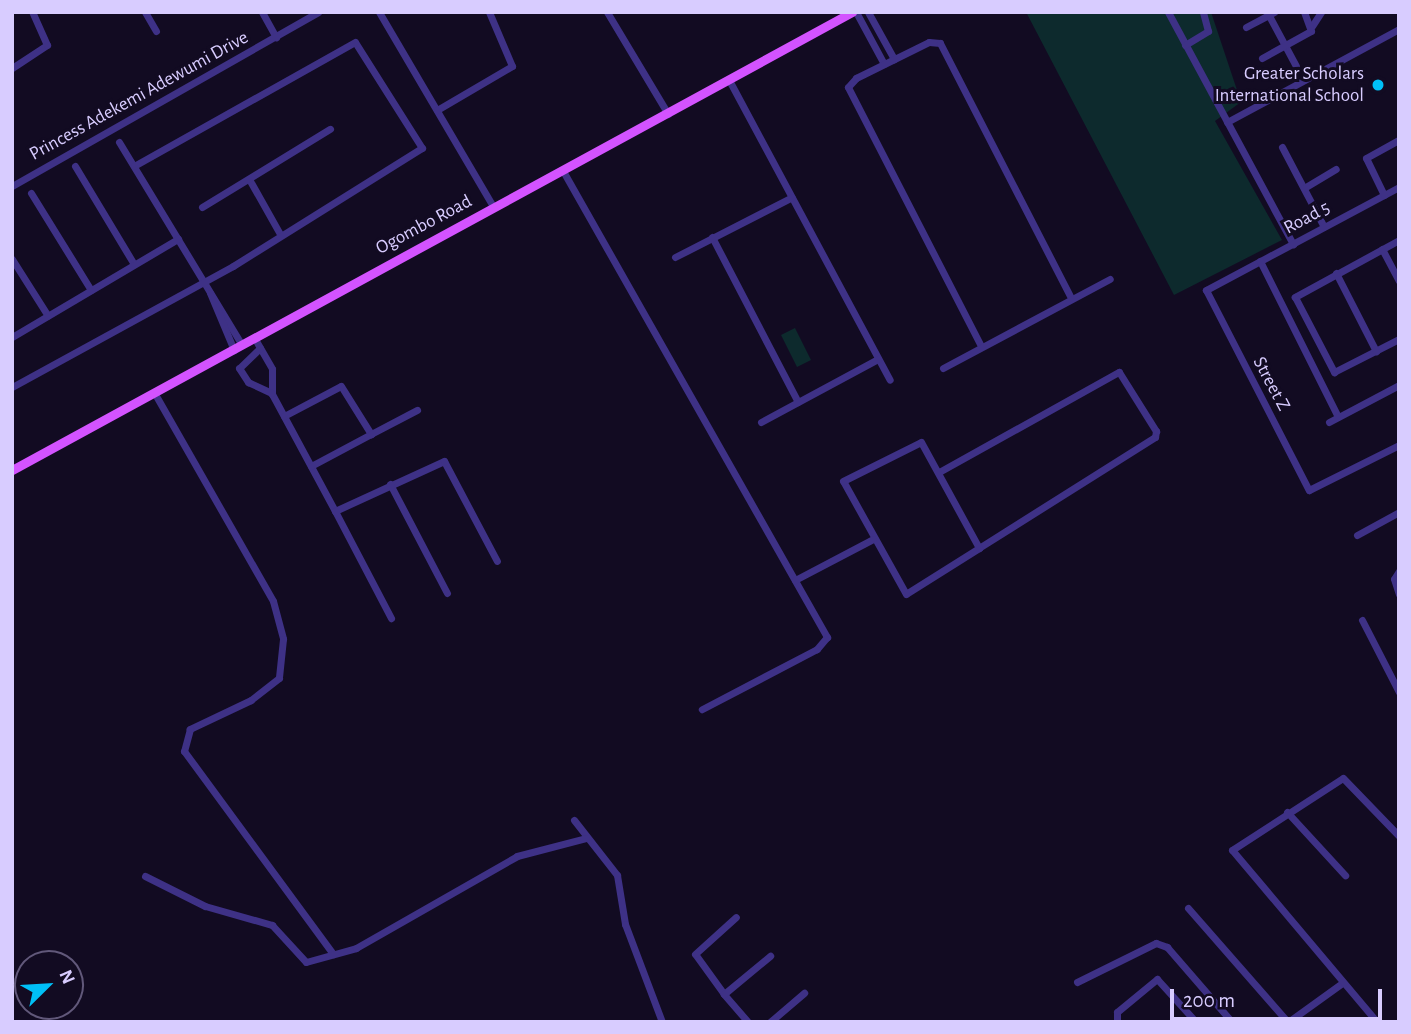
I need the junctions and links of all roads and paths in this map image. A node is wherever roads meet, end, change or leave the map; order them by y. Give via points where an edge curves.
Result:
1 (33, 12) edge
2 (145, 12) edge
3 (262, 12) edge
4 (318, 12) edge
5 (379, 12) edge
6 (489, 12) edge
7 (607, 12) edge
8 (854, 12) edge
9 (868, 12) edge
10 (1168, 12) edge
11 (1203, 12) edge
12 (1304, 12) edge
13 (1321, 12) edge
14 (1270, 13) edge
15 (1312, 26) junction
16 (1246, 27) dead end
17 (1399, 29) edge
18 (156, 31) dead end
19 (276, 37) junction
20 (1185, 45) junction
21 (1285, 45) junction
22 (1262, 58) dead end
23 (894, 59) junction
24 (884, 64) junction
25 (1296, 66) dead end
26 (12, 68) edge
27 (729, 80) junction
28 (437, 110) junction
29 (668, 114) junction
30 (1227, 122) junction
31 (330, 129) dead end
32 (1399, 140) edge
33 (119, 142) dead end
34 (1282, 147) dead end
35 (75, 166) dead end
36 (134, 166) junction
37 (1336, 169) dead end
38 (563, 170) junction
39 (249, 179) junction
40 (12, 186) edge
41 (1399, 187) edge
42 (1304, 188) junction
43 (31, 193) dead end
44 (1384, 195) junction
45 (792, 197) junction
46 (202, 207) dead end
47 (494, 208) junction
48 (1324, 228) junction
49 (280, 234) junction
50 (712, 237) junction
51 (178, 239) junction
52 (1399, 240) edge
53 (1293, 244) junction
54 (1382, 249) junction
55 (675, 257) dead end
56 (12, 259) edge
57 (1260, 261) junction
58 (134, 264) junction
59 (1336, 273) junction
60 (1229, 276) joint
61 (1110, 279) dead end
62 (1399, 281) edge
63 (203, 282) junction
64 (91, 290) junction
65 (1071, 298) junction
66 (48, 316) junction
67 (12, 337) edge
68 (255, 339) junction
69 (1399, 339) edge
70 (981, 346) junction
71 (238, 348) junction
72 (260, 348) junction
73 (1376, 351) junction
74 (878, 359) junction
75 (943, 368) dead end
76 (890, 380) dead end
77 (1399, 384) edge
78 (12, 387) edge
79 (155, 394) junction
80 (272, 394) junction
81 (798, 402) junction
82 (418, 410) dead end
83 (285, 416) junction
84 (1339, 417) junction
85 (761, 422) dead end
86 (1329, 422) dead end
87 (371, 434) junction
88 (1399, 445) edge
89 (311, 466) junction
90 (12, 470) edge
91 (939, 472) junction
92 (390, 484) junction
93 (335, 511) junction
94 (1399, 512) edge
95 (1357, 536) dead end
96 (873, 539) junction
97 (979, 548) junction
98 (497, 561) dead end
99 (1399, 571) edge
100 (795, 580) junction
101 (447, 593) dead end
102 (1399, 594) edge
103 (391, 618) dead end
104 (1362, 620) dead end
105 (1399, 692) edge
106 (702, 709) dead end
107 (1287, 812) junction
108 (574, 820) dead end
109 (1399, 836) edge
110 (586, 838) junction
111 (1345, 874) dead end
112 (145, 876) dead end
113 (1188, 908) dead end
114 (736, 917) dead end
115 (333, 954) junction
116 (770, 956) dead end
117 (1077, 982) dead end
118 (1342, 983) junction
119 (804, 993) dead end
120 (724, 994) junction
121 (1288, 1021) edge
122 (662, 1022) edge
123 (748, 1022) edge
124 (770, 1022) edge
125 (1117, 1022) edge
126 (1196, 1022) edge
127 (1232, 1022) edge
128 (1377, 1022) edge

1 - 26 street via 47,44
2 - 18 street
3 - 19 street
4 - 19 street, Princess Adekemi Adewumi Drive
5 - 28 street
6 - 28 street via 512,66
7 - 29 street
8 - 24 street
8 - 27 main road, Ogombo Road
9 - 23 street
10 - 20 street
11 - 20 street via 1208,31
12 - 15 street
13 - 15 street
14 - 16 street
14 - 21 street
15 - 21 street
17 - 30 street
19 - 40 street, Princess Adekemi Adewumi Drive
20 - 30 street
21 - 22 street
21 - 25 street
23 - 24 street
23 - 65 street via 940,43
24 - 70 street via 848,87
27 - 29 main road, Ogombo Road
27 - 45 street
28 - 47 street
29 - 38 main road, Ogombo Road
30 - 53 street
31 - 39 street
32 - 44 street via 1366,158
33 - 36 street
34 - 42 street
35 - 58 street
36 - 49 street via 357,42 422,152
36 - 51 street
37 - 42 street
38 - 47 main road, Ogombo Road
38 - 100 street
39 - 46 street
39 - 49 street
41 - 44 street, Road 5
42 - 48 street
43 - 64 street
44 - 48 street, Road 5
45 - 50 street
45 - 74 street
47 - 68 main road, Ogombo Road
48 - 53 street, Road 5
49 - 63 street
50 - 55 street
50 - 81 street
51 - 58 street
51 - 63 street
52 - 54 street
53 - 57 street, Road 5
54 - 59 street
54 - 62 street
56 - 66 street
57 - 60 street, Road 5
57 - 84 street
58 - 64 street
59 - 73 street
59 - 73 street via 1295,297 1332,370
60 - 88 street, Street Z via 1206,290 1309,490
61 - 65 street
63 - 71 street
63 - 78 street
64 - 66 street
65 - 70 street
66 - 67 street
68 - 71 main road, Ogombo Road
68 - 72 street
69 - 73 street
70 - 75 street
71 - 79 main road, Ogombo Road
72 - 80 street via 271,369
72 - 80 street via 239,368 248,382
74 - 76 street
74 - 81 street
77 - 84 street
79 - 90 main road, Ogombo Road
79 - 115 street via 273,601 283,639 279,678 251,700 190,729 184,751
80 - 83 street
81 - 85 street
82 - 87 street
83 - 87 street via 344,387
83 - 89 street
84 - 86 street
87 - 89 street
89 - 93 street
91 - 96 street via 921,442 843,481
91 - 97 street
91 - 97 street via 1119,372 1156,431
92 - 93 street
92 - 98 street via 444,461
92 - 101 street
93 - 103 street
94 - 95 street
96 - 97 street via 902,594
96 - 100 street
99 - 102 street via 1394,579
100 - 106 street via 825,644
104 - 105 street
107 - 109 street via 1347,779
107 - 111 street
107 - 118 street via 1233,847 1232,855
108 - 110 street
110 - 115 street via 517,856 356,948
110 - 122 street via 617,875 625,924
112 - 115 street via 205,906 272,925 302,961
113 - 121 street
114 - 120 street via 695,954
116 - 120 street
117 - 127 street via 1157,943 1167,947
118 - 121 street
118 - 128 street
119 - 124 street
120 - 123 street
125 - 126 street via 1117,1012 1157,979

